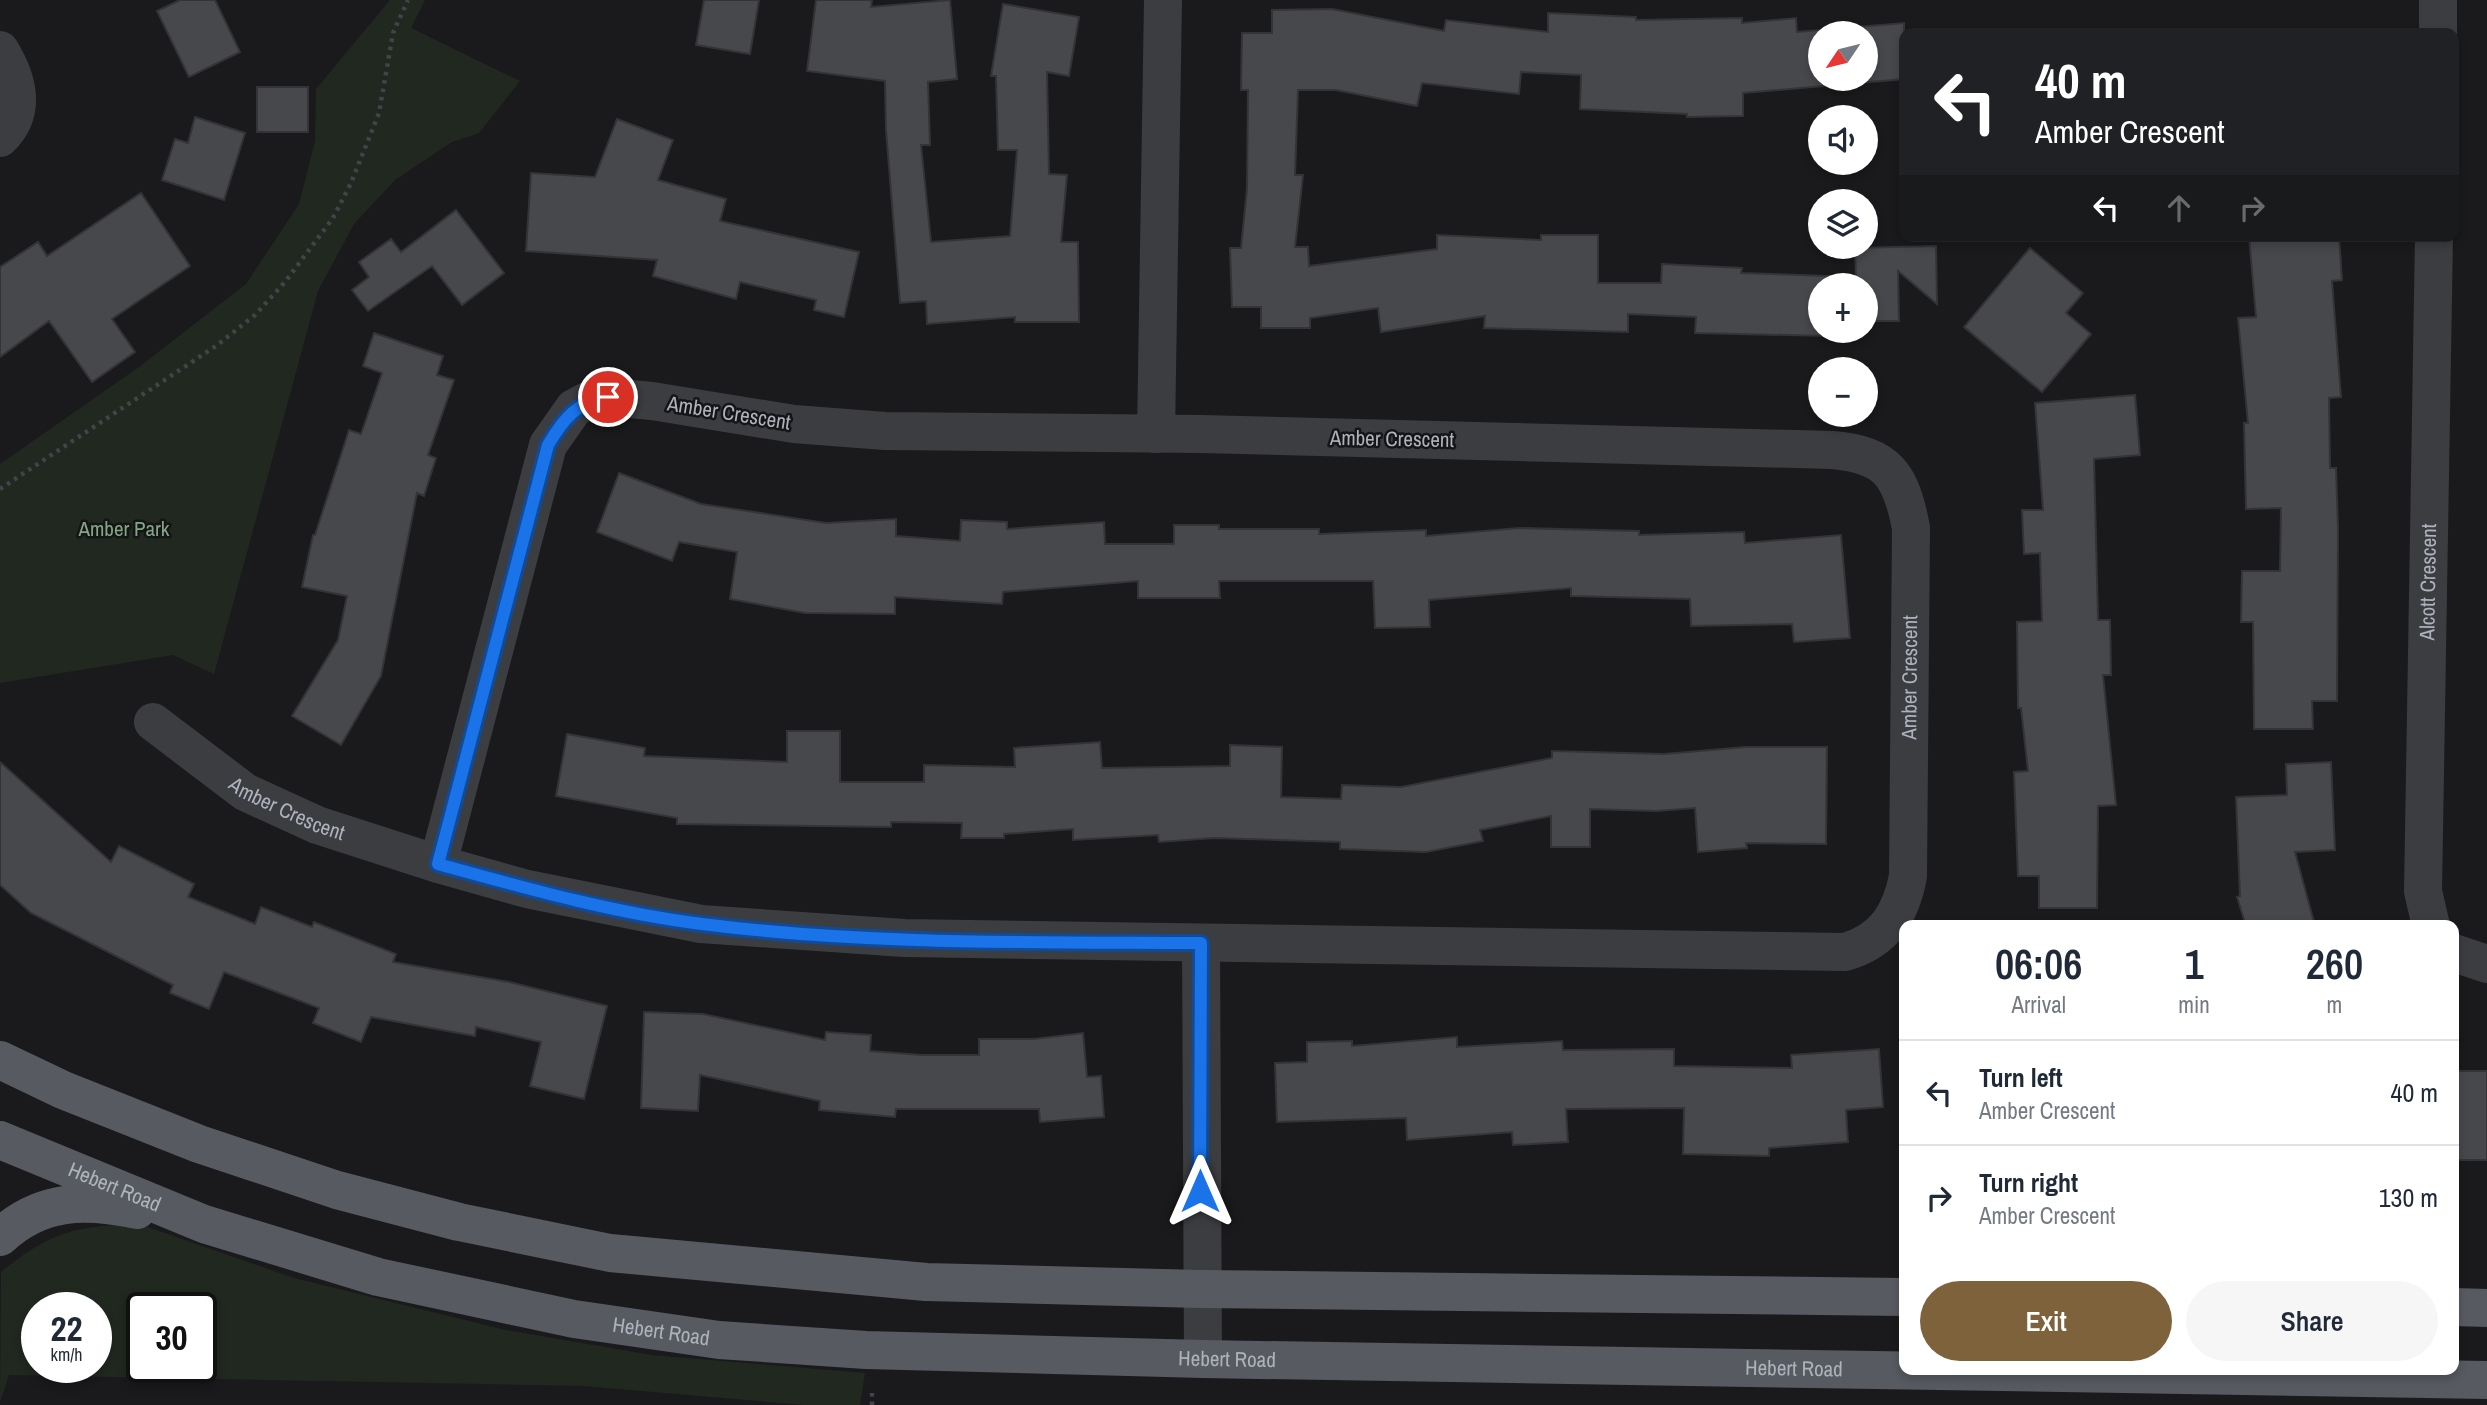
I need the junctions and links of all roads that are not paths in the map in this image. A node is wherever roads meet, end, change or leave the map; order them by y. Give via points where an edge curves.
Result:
1 (1163, 0) edge
2 (2438, 0) edge
3 (2438, 28) edge
4 (0, 50) edge
5 (0, 138) edge
6 (2434, 242) edge
7 (1156, 434) junction
8 (152, 722) dead end
9 (438, 864) junction
10 (2430, 920) edge
11 (1201, 943) junction
12 (2459, 955) edge
13 (2487, 964) edge
14 (3, 1071) edge
15 (0, 1140) edge
16 (204, 1224) junction
17 (0, 1237) edge
18 (1201, 1289) junction
19 (1899, 1297) edge
20 (2459, 1307) edge
21 (2487, 1308) edge
22 (1203, 1359) junction
23 (1899, 1370) edge
24 (2181, 1375) edge
25 (2487, 1380) edge

1 - 7 street
2 - 3 street
4 - 5 street via 16,86 18,106
6 - 10 street, Alcott Crescent via 2423,891
7 - 9 street, Amber Crescent via 840,429 630,398 589,400 574,408 548,445
7 - 11 street, Amber Crescent via 1854,452 1877,458 1891,471 1907,505 1911,528 1908,876 1904,902 1878,938 1845,952 1823,953
8 - 9 street, Amber Crescent via 245,792 317,825
9 - 11 street, Amber Crescent via 527,889 701,924 848,936
11 - 18 street
12 - 13 street
14 - 18 main road via 337,1190 460,1222 610,1253 926,1282
15 - 16 main road, Hebert Road
16 - 17 main road via 102,1202 42,1208
16 - 22 main road, Hebert Road via 378,1277 575,1319 719,1340 866,1350
18 - 19 main road
18 - 22 street
20 - 21 main road
22 - 23 main road, Hebert Road
24 - 25 main road, Hebert Road

